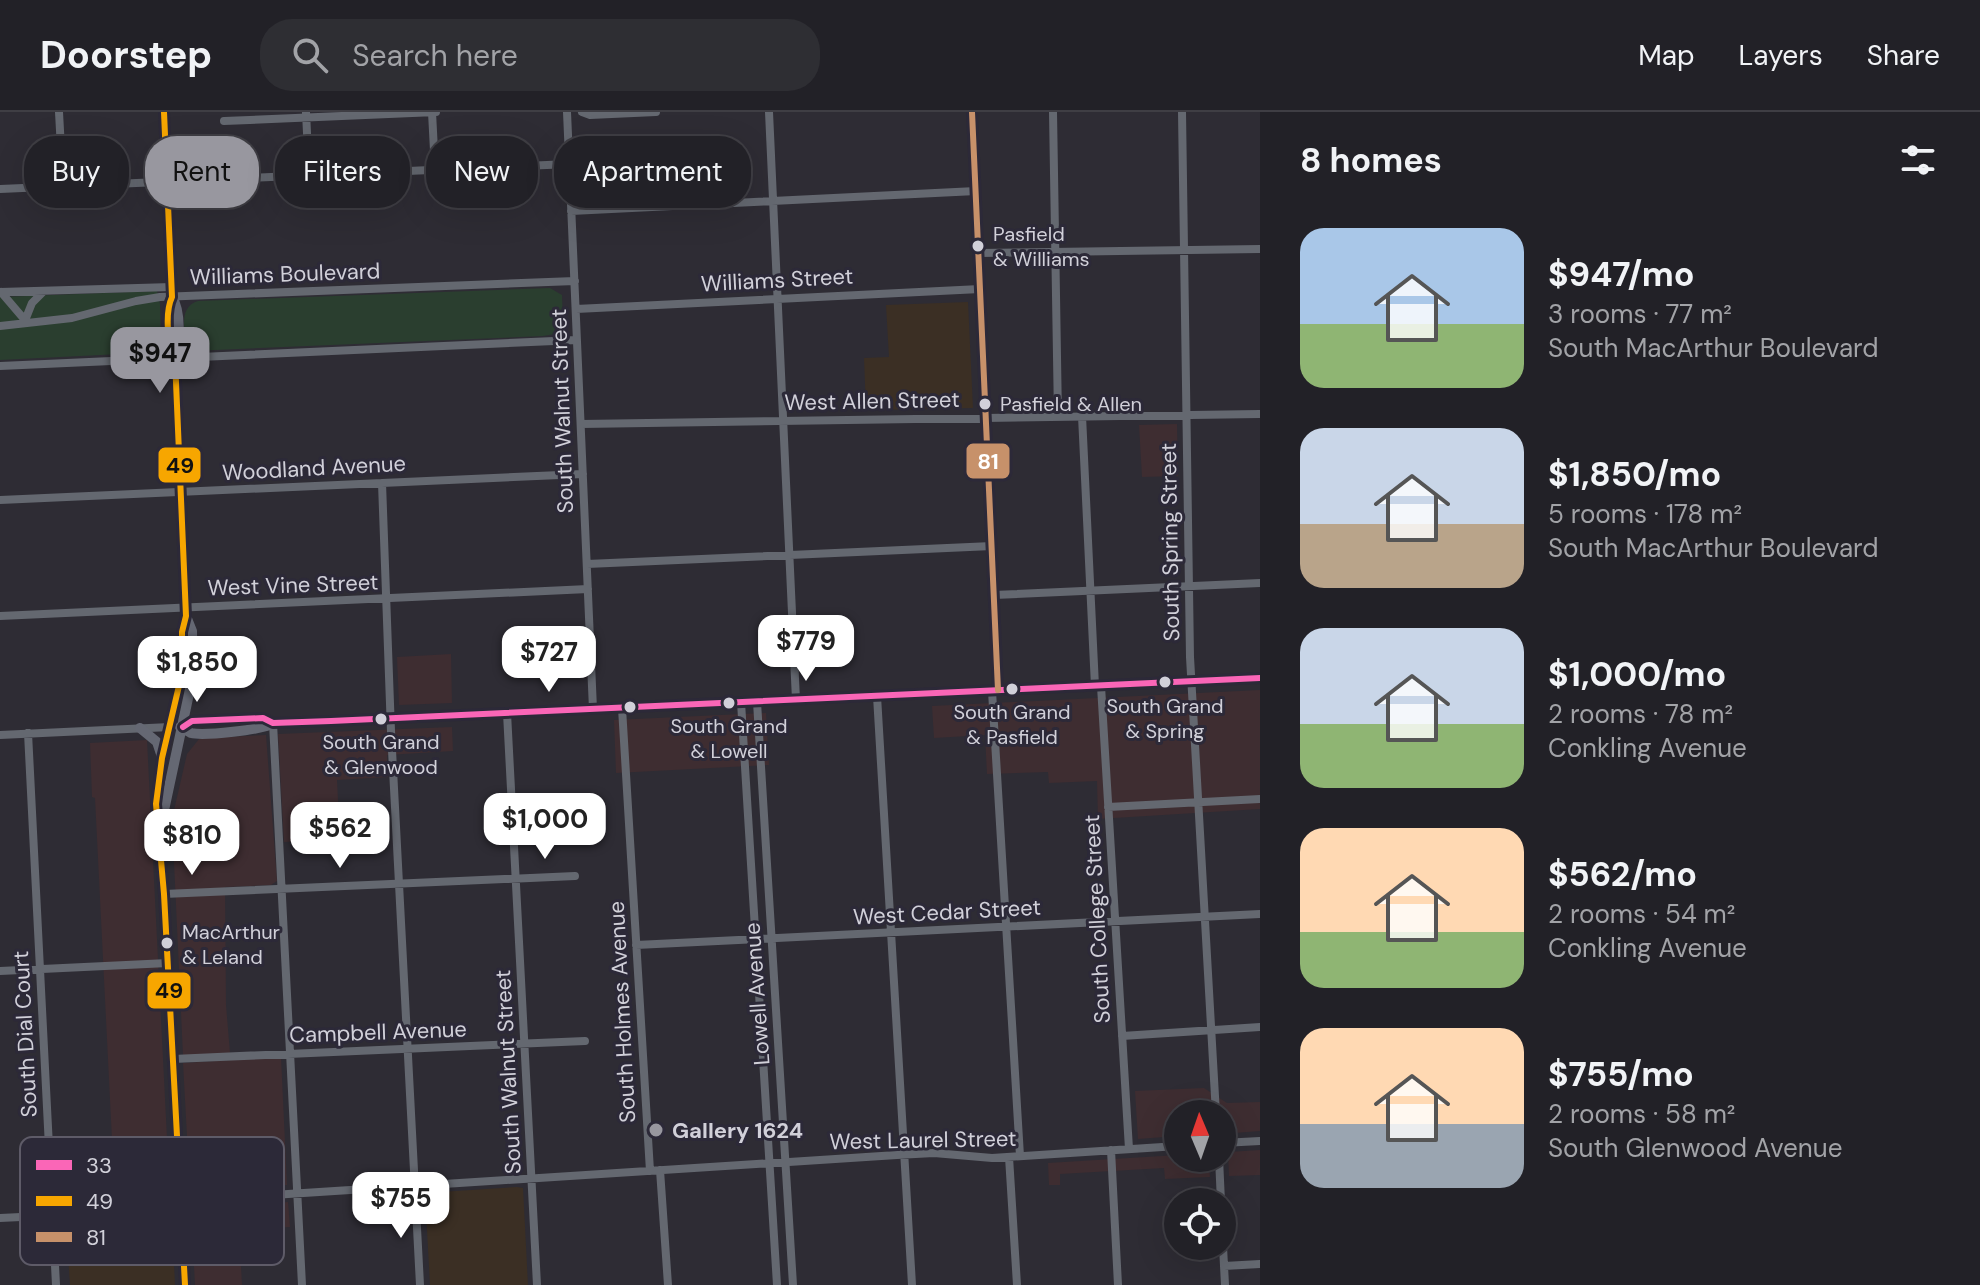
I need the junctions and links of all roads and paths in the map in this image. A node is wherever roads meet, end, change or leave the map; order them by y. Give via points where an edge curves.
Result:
1 (59, 112) edge
2 (164, 112) edge
3 (433, 112) edge
4 (567, 112) edge
5 (582, 112) edge
6 (656, 112) edge
7 (769, 112) edge
8 (972, 112) edge
9 (1053, 112) edge
10 (1182, 112) edge
11 (306, 115) edge
12 (224, 121) dead end
13 (60, 136) edge
14 (165, 136) edge
15 (307, 136) edge
16 (434, 136) edge
17 (568, 136) edge
18 (24, 188) edge
19 (0, 189) edge
20 (976, 191) junction
21 (773, 201) junction
22 (168, 208) edge
23 (571, 208) edge
24 (571, 211) junction
25 (1260, 249) edge
26 (1184, 250) junction
27 (1055, 252) junction
28 (978, 253) junction
29 (575, 281) junction
30 (980, 289) junction
31 (44, 291) junction
32 (1, 292) edge
33 (172, 292) junction
34 (779, 298) junction
35 (576, 309) junction
36 (24, 321) junction
37 (0, 326) edge
38 (577, 340) junction
39 (175, 359) junction
40 (0, 366) edge
41 (1260, 414) edge
42 (1186, 415) junction
43 (1082, 416) junction
44 (1058, 417) junction
45 (986, 418) junction
46 (783, 421) junction
47 (581, 424) junction
48 (583, 474) junction
49 (382, 483) junction
50 (181, 492) junction
51 (0, 500) edge
52 (992, 546) junction
53 (790, 556) junction
54 (587, 564) junction
55 (1260, 583) edge
56 (1188, 586) junction
57 (588, 589) junction
58 (1090, 590) junction
59 (994, 595) junction
60 (387, 599) junction
61 (186, 612) junction
62 (0, 616) edge
63 (1260, 678) edge
64 (1191, 682) junction
65 (1098, 686) junction
66 (995, 691) junction
67 (190, 694) junction
68 (877, 696) junction
69 (796, 700) junction
70 (741, 702) junction
71 (757, 702) junction
72 (622, 708) junction
73 (593, 709) junction
74 (507, 713) junction
75 (391, 718) junction
76 (223, 720) junction
77 (273, 723) junction
78 (170, 727) junction
79 (183, 727) junction
80 (140, 728) junction
81 (28, 733) junction
82 (0, 735) edge
83 (162, 758) junction
84 (1260, 799) edge
85 (1197, 803) junction
86 (1108, 807) junction
87 (160, 829) junction
88 (575, 876) dead end
89 (517, 879) junction
90 (399, 884) junction
91 (282, 889) junction
92 (164, 894) junction
93 (1260, 914) edge
94 (1204, 917) junction
95 (1115, 922) junction
96 (1006, 927) junction
97 (890, 933) junction
98 (756, 939) junction
99 (771, 939) junction
100 (636, 945) junction
101 (168, 963) junction
102 (40, 969) junction
103 (0, 971) edge
104 (1260, 1027) edge
105 (1211, 1030) junction
106 (1122, 1036) junction
107 (585, 1041) dead end
108 (525, 1043) junction
109 (407, 1048) junction
110 (290, 1053) junction
111 (173, 1059) junction
112 (1215, 1100) edge
113 (49, 1137) edge
114 (177, 1137) edge
115 (1260, 1141) edge
116 (1236, 1142) edge
117 (1164, 1147) edge
118 (1129, 1149) junction
119 (1111, 1150) junction
120 (904, 1155) junction
121 (1020, 1156) junction
122 (1009, 1157) junction
123 (785, 1162) junction
124 (769, 1163) junction
125 (655, 1170) junction
126 (532, 1178) junction
127 (415, 1185) junction
128 (298, 1193) junction
129 (284, 1194) edge
130 (20, 1217) edge
131 (0, 1218) edge
132 (1224, 1260) edge
133 (1260, 1264) edge
134 (55, 1265) edge
135 (184, 1265) edge
136 (1224, 1266) junction
137 (56, 1285) edge
138 (185, 1285) edge
139 (302, 1285) edge
140 (420, 1285) edge
141 (537, 1285) edge
142 (668, 1285) edge
143 (777, 1285) edge
144 (793, 1285) edge
145 (912, 1285) edge
146 (1017, 1285) edge
147 (1118, 1285) edge
148 (1225, 1285) edge

1 - 13 street
2 - 14 main road
3 - 11 street
3 - 16 street
4 - 17 street, South Walnut Street
5 - 6 street
7 - 21 street
8 - 20 street
9 - 27 street
10 - 26 street, South Spring Street
11 - 12 street
11 - 15 street
18 - 19 street
20 - 21 street
20 - 28 street
21 - 24 street
21 - 34 street
22 - 33 main road
23 - 24 street, South Walnut Street
24 - 29 street, South Walnut Street
25 - 26 street
26 - 27 street
26 - 42 street, South Spring Street
27 - 28 street
27 - 44 street
28 - 30 street
29 - 33 street, Williams Boulevard
29 - 35 street, South Walnut Street
30 - 34 street, Williams Street
30 - 45 street
31 - 32 street, Williams Boulevard
31 - 33 street, Williams Boulevard
31 - 36 street
32 - 36 street
33 - 36 street, Williams Boulevard via 72,318
33 - 39 main road
34 - 35 street, Williams Street
34 - 46 street
35 - 38 street, South Walnut Street
36 - 37 street, Williams Boulevard
38 - 39 street
38 - 47 street, South Walnut Street
39 - 40 street
39 - 50 main road
41 - 42 street, West Allen Street
42 - 43 street, West Allen Street
42 - 56 street, South Spring Street
43 - 44 street, West Allen Street
43 - 58 street, South College Street
44 - 45 street, West Allen Street
45 - 46 street, West Allen Street
45 - 52 street
46 - 47 street, West Allen Street
46 - 53 street
47 - 48 street, South Walnut Street
48 - 49 street, Woodland Avenue
48 - 54 street, South Walnut Street
49 - 50 street, Woodland Avenue
49 - 60 street
50 - 51 street, Woodland Avenue
50 - 61 main road
52 - 53 street
52 - 59 street
53 - 54 street
53 - 69 street
54 - 57 street, South Walnut Street
55 - 56 street
56 - 58 street
56 - 64 street, South Spring Street
57 - 60 street, West Vine Street
57 - 73 street, South Walnut Street
58 - 59 street
58 - 65 street, South College Street
59 - 66 street
60 - 61 street, West Vine Street
60 - 75 street
61 - 62 street, West Vine Street
61 - 67 main road via 194,656
61 - 78 main road via 182,673
63 - 64 main road
64 - 65 main road
64 - 85 street, South Spring Street
65 - 66 main road
65 - 86 street, South College Street
66 - 68 main road
66 - 96 street
67 - 76 main road via 196,712
67 - 79 main road
68 - 69 main road
68 - 97 street
69 - 71 main road
70 - 71 main road
70 - 72 main road
70 - 98 street, Lowell Avenue
71 - 99 street, Lowell Avenue
72 - 73 main road
72 - 100 street, South Holmes Avenue
73 - 74 main road
74 - 75 main road
74 - 89 street, South Walnut Street
75 - 77 main road
75 - 90 street
76 - 77 main road via 263,718
76 - 79 main road via 192,721
77 - 79 main road via 265,729 203,733
77 - 91 street
78 - 79 main road
78 - 80 street
78 - 83 main road
79 - 87 main road
80 - 81 street
80 - 83 main road via 157,742
81 - 82 street
81 - 102 street, South Dial Court
83 - 87 main road via 156,804
84 - 85 street
85 - 86 street
85 - 94 street, South Spring Street
86 - 95 street, South College Street
87 - 92 main road
88 - 89 street
89 - 90 street
89 - 108 street, South Walnut Street
90 - 91 street
90 - 109 street
91 - 92 street
91 - 110 street
92 - 101 main road
93 - 94 street, West Cedar Street
94 - 95 street, West Cedar Street
94 - 105 street, South Spring Street
95 - 96 street, West Cedar Street
95 - 106 street, South College Street
96 - 97 street, West Cedar Street
96 - 121 street
97 - 99 street, West Cedar Street
97 - 120 street
98 - 99 street, West Cedar Street
98 - 100 street, West Cedar Street
98 - 124 street, Lowell Avenue
99 - 123 street, Lowell Avenue
100 - 125 street, South Holmes Avenue
101 - 102 street
101 - 111 main road
102 - 103 street
102 - 113 street, South Dial Court
104 - 105 street
105 - 106 street
105 - 112 street, South Spring Street
106 - 118 street, South College Street
107 - 108 street, Campbell Avenue
108 - 109 street, Campbell Avenue
108 - 126 street, South Walnut Street
109 - 110 street, Campbell Avenue
109 - 127 street
110 - 111 street, Campbell Avenue
110 - 128 street
111 - 114 main road
115 - 116 street
117 - 118 street, West Laurel Street
118 - 119 street, West Laurel Street
119 - 121 street, West Laurel Street
119 - 147 street
120 - 122 street, West Laurel Street
120 - 123 street, West Laurel Street
120 - 145 street
121 - 122 street, West Laurel Street
122 - 146 street
123 - 124 street, West Laurel Street
123 - 144 street, Lowell Avenue
124 - 125 street, West Laurel Street
124 - 143 street, Lowell Avenue
125 - 126 street, West Laurel Street
125 - 142 street, South Holmes Avenue
126 - 127 street, West Laurel Street
126 - 141 street, South Walnut Street
127 - 128 street, West Laurel Street
127 - 140 street
128 - 129 street, West Laurel Street
128 - 139 street
130 - 131 street, West Laurel Street
132 - 136 street
133 - 136 street
134 - 137 street, South Dial Court
135 - 138 main road
136 - 148 street

